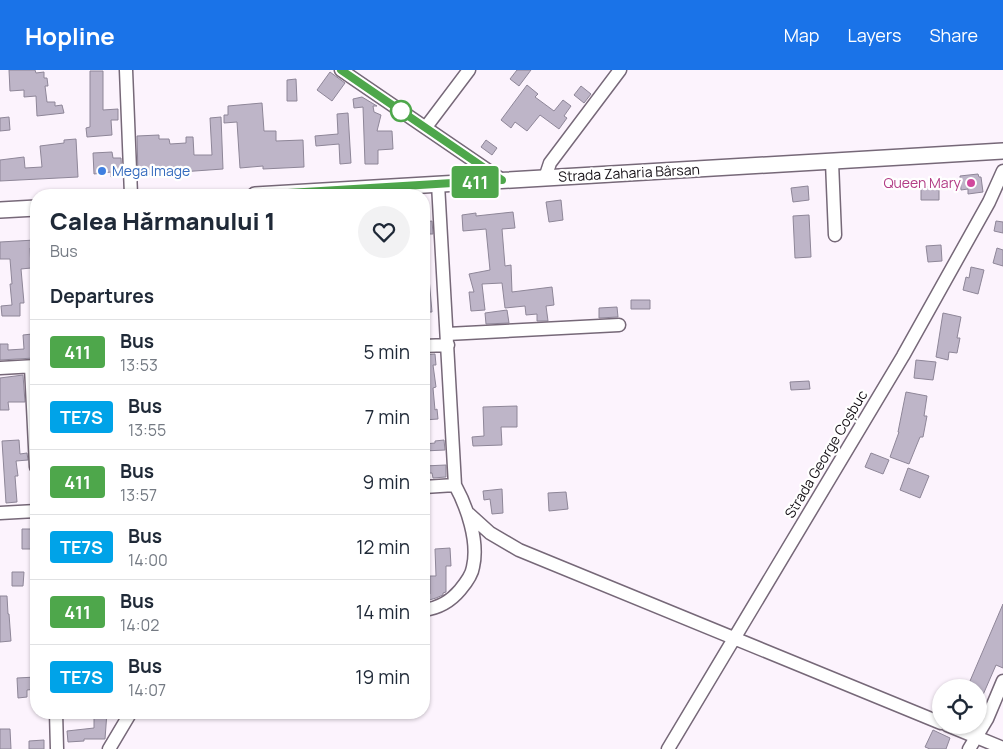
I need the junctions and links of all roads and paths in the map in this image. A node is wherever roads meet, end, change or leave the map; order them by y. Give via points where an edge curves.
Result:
1 (126, 70) edge
2 (341, 70) edge
3 (469, 70) edge
4 (620, 70) edge
5 (426, 127) junction
6 (1003, 151) edge
7 (832, 162) junction
8 (1003, 171) edge
9 (545, 178) junction
10 (502, 180) junction
11 (438, 184) junction
12 (131, 189) edge
13 (355, 189) edge
14 (30, 208) edge
15 (0, 210) edge
16 (835, 235) dead end
17 (619, 325) dead end
18 (447, 339) junction
19 (430, 344) edge
20 (30, 366) edge
21 (0, 368) edge
22 (455, 484) junction
23 (430, 486) edge
24 (30, 511) edge
25 (0, 513) edge
26 (468, 514) junction
27 (430, 609) edge
28 (734, 638) junction
29 (1003, 681) edge
30 (56, 719) edge
31 (127, 719) edge
32 (932, 719) edge
33 (969, 734) edge
34 (976, 737) junction
35 (1003, 748) edge
36 (57, 749) edge
37 (109, 749) edge
38 (668, 749) edge
39 (969, 749) edge

1 - 12 street
2 - 5 street
3 - 5 street
4 - 9 street via 550,163
5 - 10 street
6 - 7 main road, Strada Zaharia Bârsan
7 - 9 main road, Strada Zaharia Bârsan
7 - 16 street
8 - 28 street, Strada George Coșbuc via 903,356
9 - 10 main road, Strada Zaharia Bârsan
10 - 11 main road, Strada Zaharia Bârsan
11 - 13 main road, Strada Zaharia Bârsan
11 - 18 street
14 - 15 main road
17 - 18 street
18 - 19 street
18 - 22 street
20 - 21 street
22 - 23 street
22 - 26 street
24 - 25 street
26 - 27 street via 474,567 455,596
26 - 28 street via 490,533 519,550
28 - 32 street
28 - 38 street, Strada George Coșbuc
29 - 34 street
30 - 36 street
31 - 37 street
33 - 34 street
34 - 35 street
34 - 39 street

